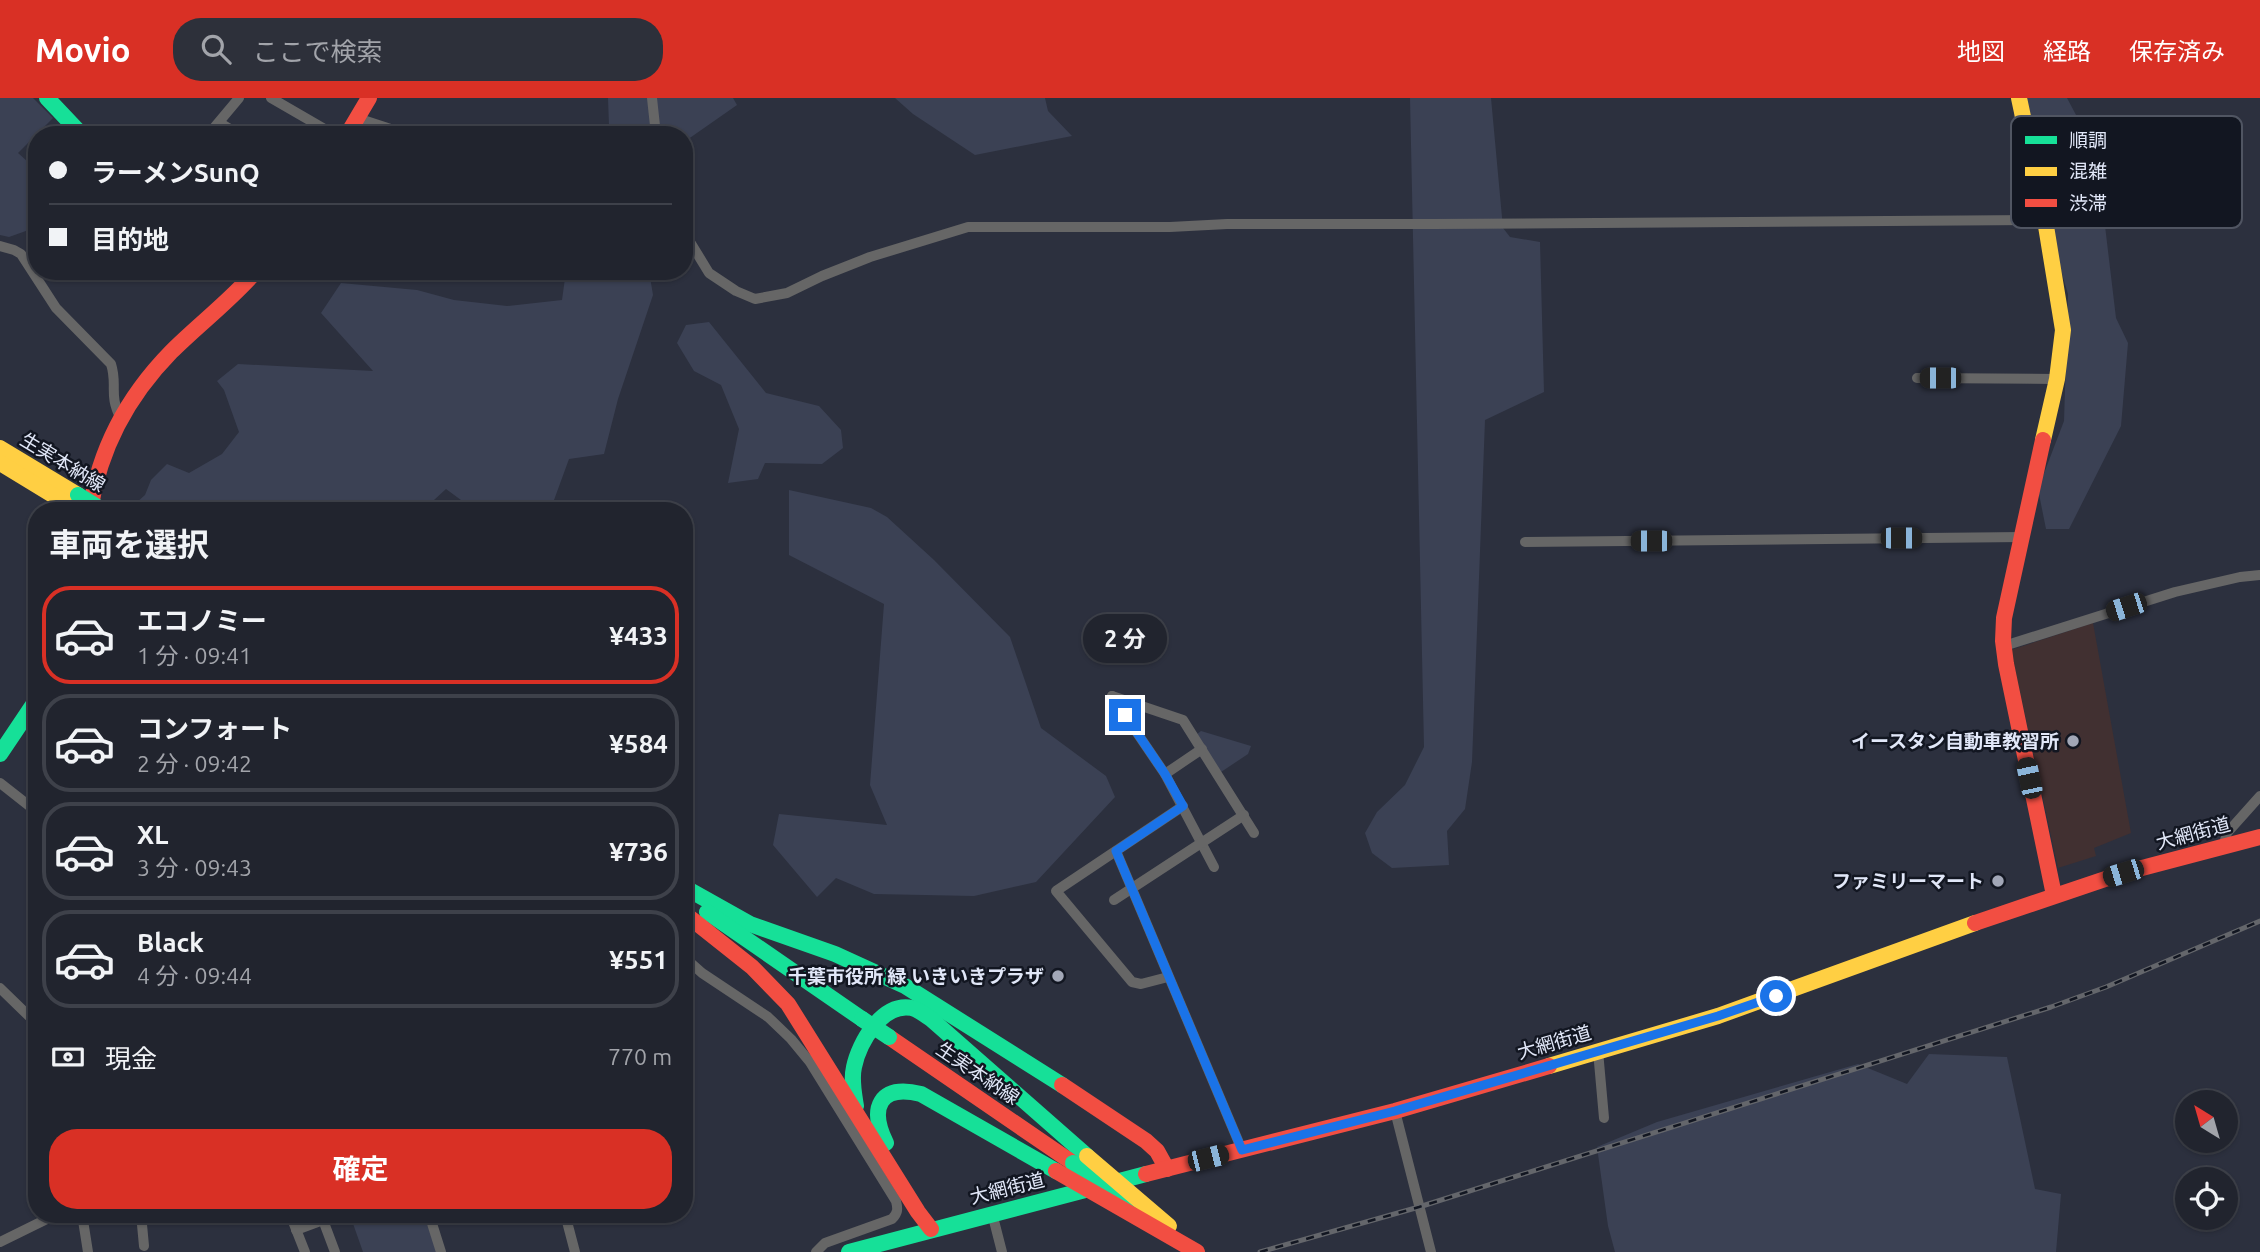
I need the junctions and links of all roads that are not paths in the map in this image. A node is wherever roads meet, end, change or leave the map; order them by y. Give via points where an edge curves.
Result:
1 (47, 98) edge
2 (239, 98) edge
3 (271, 98) edge
4 (368, 98) edge
5 (652, 98) edge
6 (2019, 98) edge
7 (2023, 116) edge
8 (357, 118) junction
9 (220, 123) junction
10 (73, 126) edge
11 (217, 126) edge
12 (225, 126) edge
13 (319, 126) edge
14 (352, 126) edge
15 (382, 126) edge
16 (655, 126) edge
17 (2011, 219) edge
18 (2047, 228) edge
19 (0, 246) edge
20 (693, 247) edge
21 (28, 264) edge
22 (38, 280) edge
23 (243, 280) edge
24 (1917, 378) dead end
25 (2057, 379) junction
26 (121, 419) junction
27 (0, 448) edge
28 (0, 463) edge
29 (73, 502) edge
30 (74, 502) edge
31 (84, 502) edge
32 (2023, 537) junction
33 (1525, 542) dead end
34 (2260, 575) edge
35 (2004, 646) junction
36 (28, 712) edge
37 (1202, 749) junction
38 (0, 754) edge
39 (1165, 774) junction
40 (0, 783) edge
41 (2260, 796) edge
42 (28, 805) edge
43 (1183, 806) junction
44 (1244, 815) junction
45 (1254, 833) dead end
46 (2260, 837) edge
47 (1202, 843) junction
48 (2223, 847) junction
49 (1116, 851) junction
50 (1214, 867) dead end
51 (1133, 890) junction
52 (693, 892) edge
53 (2054, 895) junction
54 (1114, 900) dead end
55 (693, 902) edge
56 (693, 906) edge
57 (693, 920) edge
58 (726, 926) junction
59 (693, 965) edge
60 (1168, 977) junction
61 (0, 988) edge
62 (28, 1015) edge
63 (1598, 1051) junction
64 (1395, 1111) junction
65 (857, 1112) junction
66 (1604, 1118) dead end
67 (1242, 1150) junction
68 (1080, 1159) junction
69 (1167, 1169) junction
70 (992, 1213) junction
71 (39, 1223) edge
72 (83, 1223) edge
73 (142, 1223) edge
74 (293, 1223) edge
75 (315, 1223) edge
76 (324, 1223) edge
77 (432, 1223) edge
78 (567, 1223) edge
79 (931, 1229) junction
80 (296, 1230) junction
81 (0, 1242) edge
82 (144, 1246) dead end
83 (88, 1252) edge
84 (305, 1252) edge
85 (335, 1252) edge
86 (441, 1252) edge
87 (575, 1252) edge
88 (816, 1252) edge
89 (849, 1252) edge
90 (1002, 1252) edge
91 (1196, 1252) edge
92 (1209, 1252) edge
93 (1431, 1252) edge

1 - 10 main road
2 - 9 street
3 - 13 street
4 - 8 main road
5 - 16 street
6 - 7 main road
8 - 14 main road
8 - 15 street
9 - 11 street
9 - 12 street
17 - 20 street via 968,227 870,257 787,293 755,299 709,273
18 - 25 main road via 2063,330
19 - 21 street via 21,254
22 - 26 street via 57,308 111,364 113,399
23 - 26 main road via 156,368
24 - 25 street
25 - 32 main road
26 - 31 main road via 92,493
27 - 30 main road, 生実本納線
28 - 29 main road, 生実本納線
32 - 33 street
32 - 35 main road via 2004,618
34 - 35 street via 2175,592
35 - 53 main road
36 - 38 main road
37 - 39 street
37 - 39 street via 1183,720 1112,696
37 - 44 street
39 - 43 street
40 - 42 street
41 - 48 street via 2227,832
43 - 47 street
43 - 49 street
44 - 45 street
44 - 47 street
46 - 48 main road, 大網街道
47 - 50 street
47 - 51 street
48 - 53 main road, 大網街道
49 - 51 street
49 - 60 street via 1056,891 1132,982
51 - 54 street
51 - 60 street
52 - 69 main road via 750,925 835,954 905,986 1146,1141
53 - 63 main road, 大網街道 via 1718,1016
55 - 58 main road, 生実本納線
56 - 58 main road, 生実本納線
57 - 65 main road via 775,988
58 - 68 main road, 生実本納線, bridge
59 - 88 street via 768,1017 791,1039 896,1201 898,1209 892,1219 825,1243
60 - 67 street
61 - 62 street
63 - 64 main road, 大網街道
63 - 66 street
64 - 67 main road, 大網街道
64 - 93 street
65 - 68 main road via 854,1069 861,1049 886,1015 911,1008 931,1019
65 - 79 main road
67 - 69 main road, 大網街道
68 - 92 main road, bridge
69 - 70 main road, 大網街道
70 - 79 main road, 大網街道
70 - 90 street
71 - 81 street
72 - 83 street
73 - 82 street
74 - 80 street
75 - 80 street
76 - 85 street
77 - 86 street
78 - 87 street
79 - 89 main road, 大網街道
79 - 91 main road, bridge via 928,1208 880,1133 878,1105 887,1094 902,1090 921,1094
80 - 84 street

